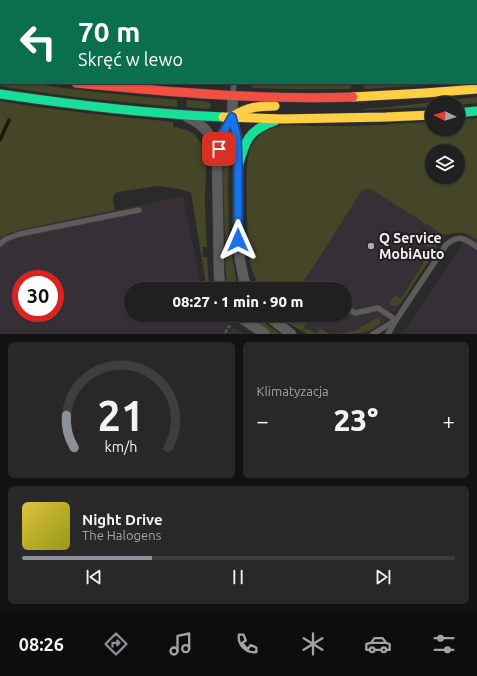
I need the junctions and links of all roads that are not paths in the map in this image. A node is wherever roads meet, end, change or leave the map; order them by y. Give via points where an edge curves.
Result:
1 (88, 84) edge
2 (234, 84) edge
3 (477, 89) edge
4 (452, 92) junction
5 (0, 94) edge
6 (233, 96) junction
7 (331, 106) dead end
8 (281, 107) dead end
9 (477, 111) edge
10 (465, 112) edge
11 (425, 114) edge
12 (182, 115) junction
13 (232, 117) junction
14 (282, 119) junction
15 (217, 160) junction
16 (238, 167) junction
17 (139, 210) dead end
18 (0, 244) edge
19 (477, 247) edge
20 (219, 282) edge
21 (246, 282) edge
22 (352, 311) edge
23 (396, 320) junction
24 (247, 322) edge
25 (276, 322) edge
26 (291, 333) edge
27 (265, 334) edge
28 (373, 334) edge
29 (381, 334) edge
30 (388, 334) edge

1 - 6 street
2 - 6 lane
3 - 4 street
4 - 6 street via 334,98
4 - 7 street
5 - 12 street
6 - 13 street
8 - 13 street via 246,108
9 - 10 street
11 - 14 street
12 - 13 street
12 - 15 street via 197,122 206,130 212,139
13 - 14 street
13 - 15 street via 220,138
13 - 16 street via 237,137
14 - 16 street via 264,124 253,132 244,146
15 - 20 street
16 - 21 street via 238,240
17 - 18 lane via 20,234
19 - 23 lane via 459,237 446,245
22 - 23 lane via 355,313 378,308
23 - 28 lane
23 - 29 lane
23 - 30 lane
24 - 27 street
25 - 26 street

